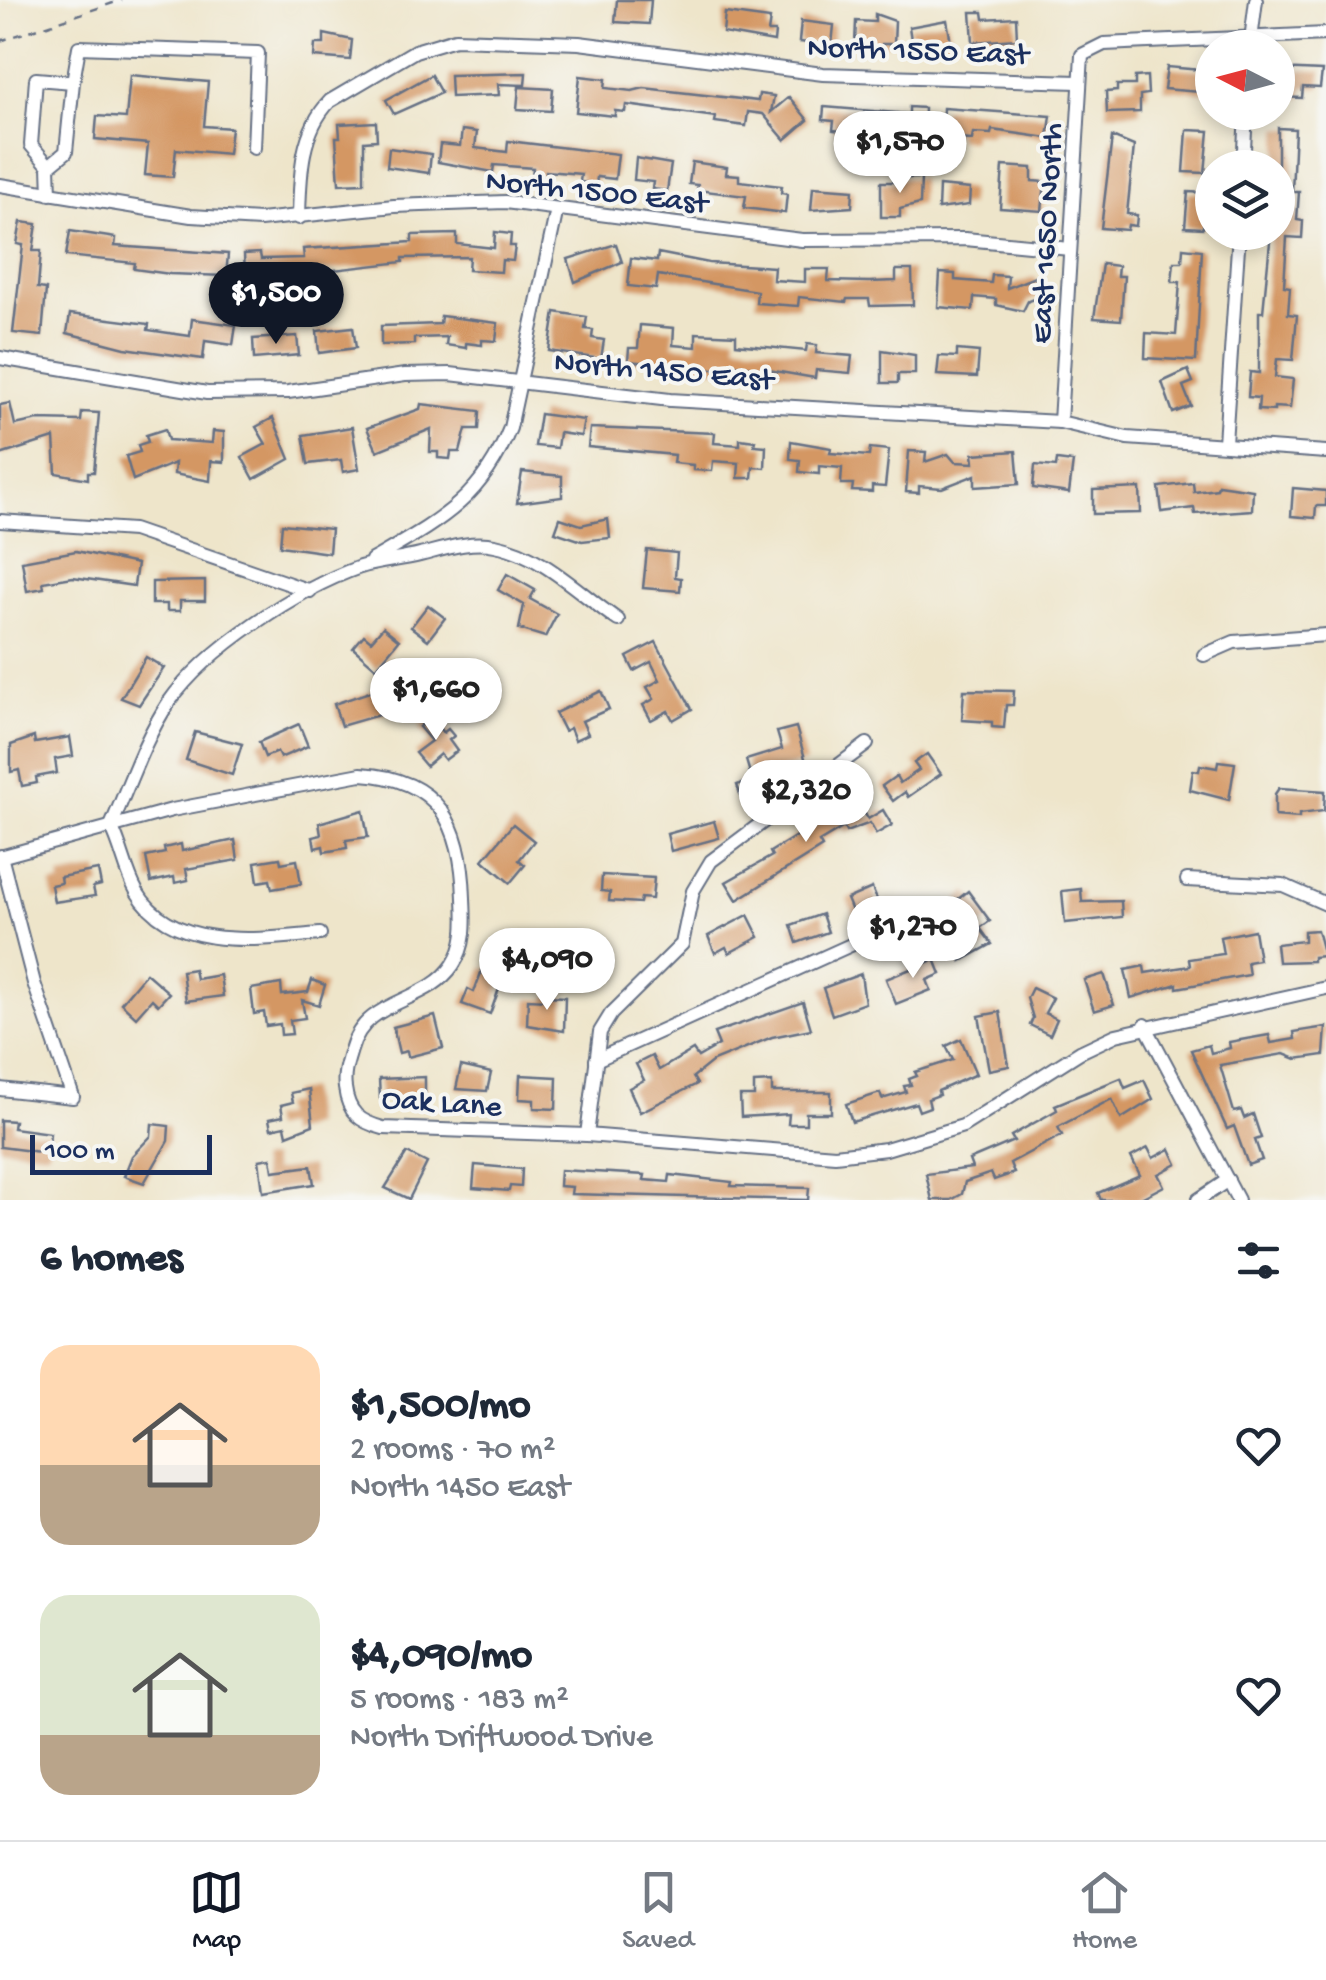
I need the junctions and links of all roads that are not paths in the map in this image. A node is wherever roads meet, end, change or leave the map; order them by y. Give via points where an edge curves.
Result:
1 (1256, 0) edge
2 (1252, 30) edge
3 (1326, 34) edge
4 (1295, 38) edge
5 (1195, 43) edge
6 (1043, 80) joint
7 (73, 82) junction
8 (1078, 82) junction
9 (254, 148) dead end
10 (49, 166) junction
11 (0, 185) edge
12 (50, 194) junction
13 (558, 209) junction
14 (299, 218) junction
15 (1070, 248) junction
16 (1237, 250) edge
17 (0, 358) edge
18 (520, 382) junction
19 (1060, 422) junction
20 (1226, 443) junction
21 (1326, 452) edge
22 (0, 521) edge
23 (361, 567) junction
24 (310, 591) junction
25 (618, 620) dead end
26 (1326, 635) edge
27 (1204, 655) dead end
28 (867, 744) dead end
29 (111, 826) junction
30 (0, 856) edge
31 (1186, 880) dead end
32 (1326, 904) edge
33 (908, 930) dead end
34 (320, 934) dead end
35 (1326, 988) edge
36 (1146, 1025) junction
37 (596, 1060) junction
38 (0, 1089) edge
39 (587, 1135) junction
40 (1228, 1180) junction
41 (1198, 1200) edge
42 (1238, 1200) edge

1 - 2 street
3 - 4 street
5 - 8 street via 1104,44 1082,56
6 - 8 street, East 1650 North
6 - 14 street, North 1550 East via 823,74 579,43 455,39 432,44 330,101 317,115 308,133
7 - 9 street via 78,47 258,53
7 - 10 street via 66,152
7 - 10 street via 36,80 31,145
8 - 15 street, East 1650 North
10 - 12 street
11 - 12 street, North 1500 East
12 - 14 street, North 1500 East via 191,216
13 - 14 street, North 1500 East via 505,202
13 - 15 street, North 1500 East via 802,240 965,239
13 - 18 street
15 - 19 street, East 1650 North
16 - 20 street
17 - 18 street, North 1450 East via 207,393 288,392 404,374
18 - 19 street, North 1450 East via 670,400
18 - 23 street via 496,462 472,495
19 - 20 street, North 1450 East via 1126,438
20 - 21 street, North 1450 East
22 - 24 street via 133,530
23 - 24 street
23 - 25 street via 463,544 495,545 566,580
24 - 29 street via 215,654 183,685 156,724
26 - 27 street via 1234,642
28 - 37 street via 710,861 693,891 682,944 611,1014
29 - 30 street, Oak Lane
29 - 34 street via 139,896 180,927 223,937
29 - 39 street, Oak Lane via 360,774 418,788 456,831 463,861 462,950 432,984 365,1021 344,1075 352,1112 384,1128
30 - 38 street via 73,1098
31 - 32 street via 1283,885
33 - 37 street via 864,939
35 - 36 street, Oak Lane
36 - 39 street, Oak Lane via 1080,1052 963,1126 886,1149 835,1155
36 - 40 street
37 - 39 street
40 - 41 street
40 - 42 street

